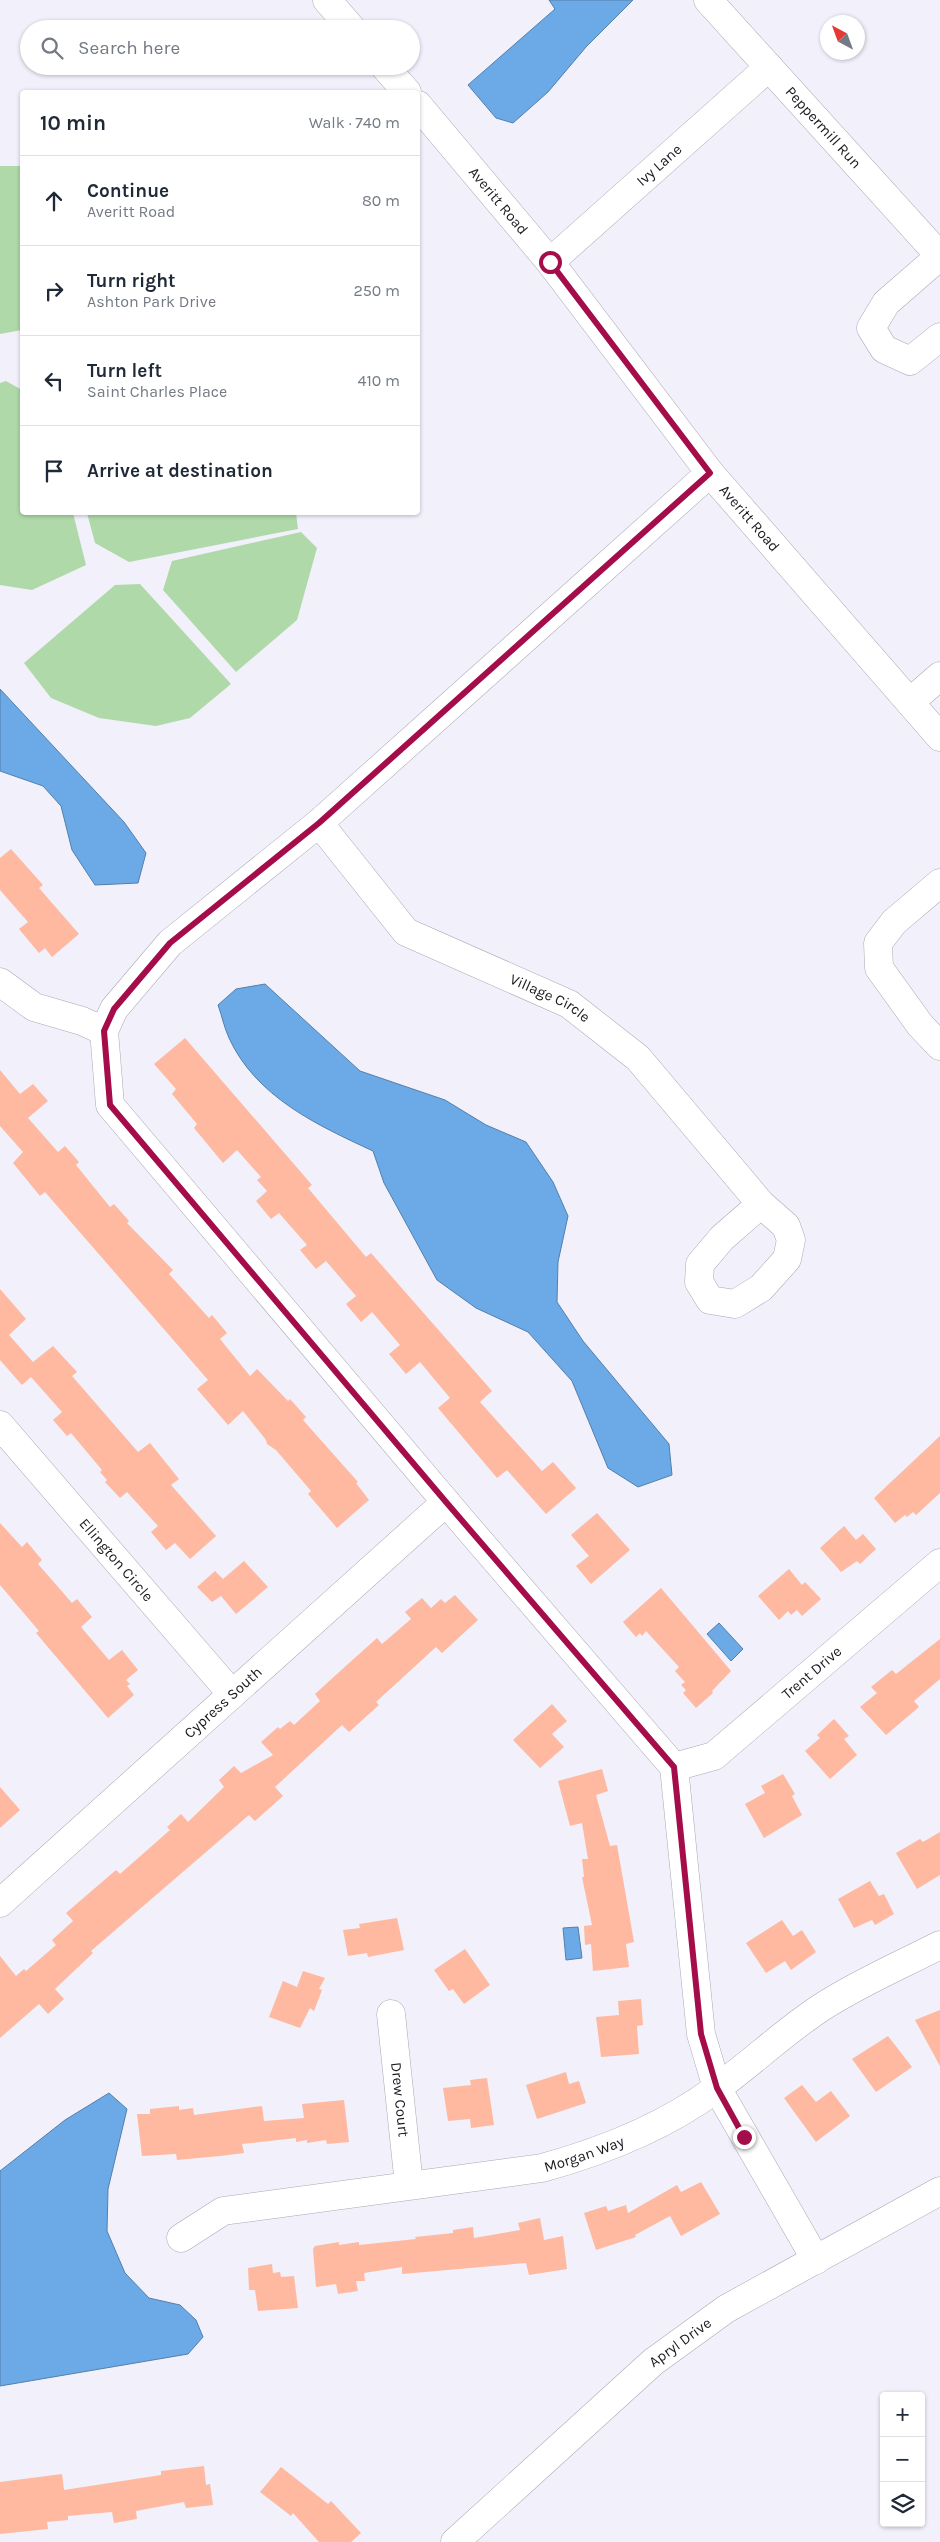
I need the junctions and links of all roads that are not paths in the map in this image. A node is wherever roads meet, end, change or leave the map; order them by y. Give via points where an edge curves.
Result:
1 (328, 0) edge
2 (708, 0) edge
3 (345, 20) edge
4 (769, 67) junction
5 (392, 75) edge
6 (404, 90) edge
7 (420, 108) edge
8 (940, 256) edge
9 (550, 262) junction
10 (940, 337) edge
11 (710, 473) junction
12 (940, 676) edge
13 (910, 702) junction
14 (940, 737) edge
15 (319, 823) junction
16 (940, 883) edge
17 (0, 982) edge
18 (104, 1031) junction
19 (940, 1046) edge
20 (761, 1204) dead end
21 (0, 1425) edge
22 (446, 1502) junction
23 (940, 1563) edge
24 (232, 1694) junction
25 (674, 1767) junction
26 (0, 1903) edge
27 (940, 1944) edge
28 (391, 2014) dead end
29 (717, 2088) junction
30 (409, 2186) junction
31 (940, 2191) edge
32 (181, 2238) dead end
33 (816, 2260) junction
34 (455, 2542) edge

1 - 3 street
2 - 4 street, Peppermill Run
4 - 8 street, Peppermill Run
4 - 9 street, Ivy Lane
5 - 6 street
7 - 9 street, Averitt Road
8 - 10 street via 886,303 871,328 884,349 910,361
9 - 11 street, Averitt Road
11 - 13 street, Averitt Road
11 - 15 street
12 - 13 street
13 - 14 street, Averitt Road
15 - 18 street via 170,943 114,1009
15 - 20 street, Village Circle via 406,932 569,1004 638,1058
16 - 19 street via 894,922 878,943 879,968 920,1025
17 - 18 street via 34,1007
18 - 22 street via 110,1105
21 - 24 street, Ellington Circle
22 - 24 street, Cypress South
22 - 25 street
23 - 25 street, Trent Drive via 714,1756
24 - 26 street, Cypress South
25 - 29 street via 701,2034
27 - 29 street, Morgan Way via 823,2006
28 - 30 street, Drew Court
29 - 30 street, Morgan Way via 648,2131 578,2158 542,2168
29 - 33 street
30 - 32 street, Morgan Way via 223,2211
31 - 33 street, Apryl Drive
33 - 34 street, Apryl Drive via 726,2309 653,2362

